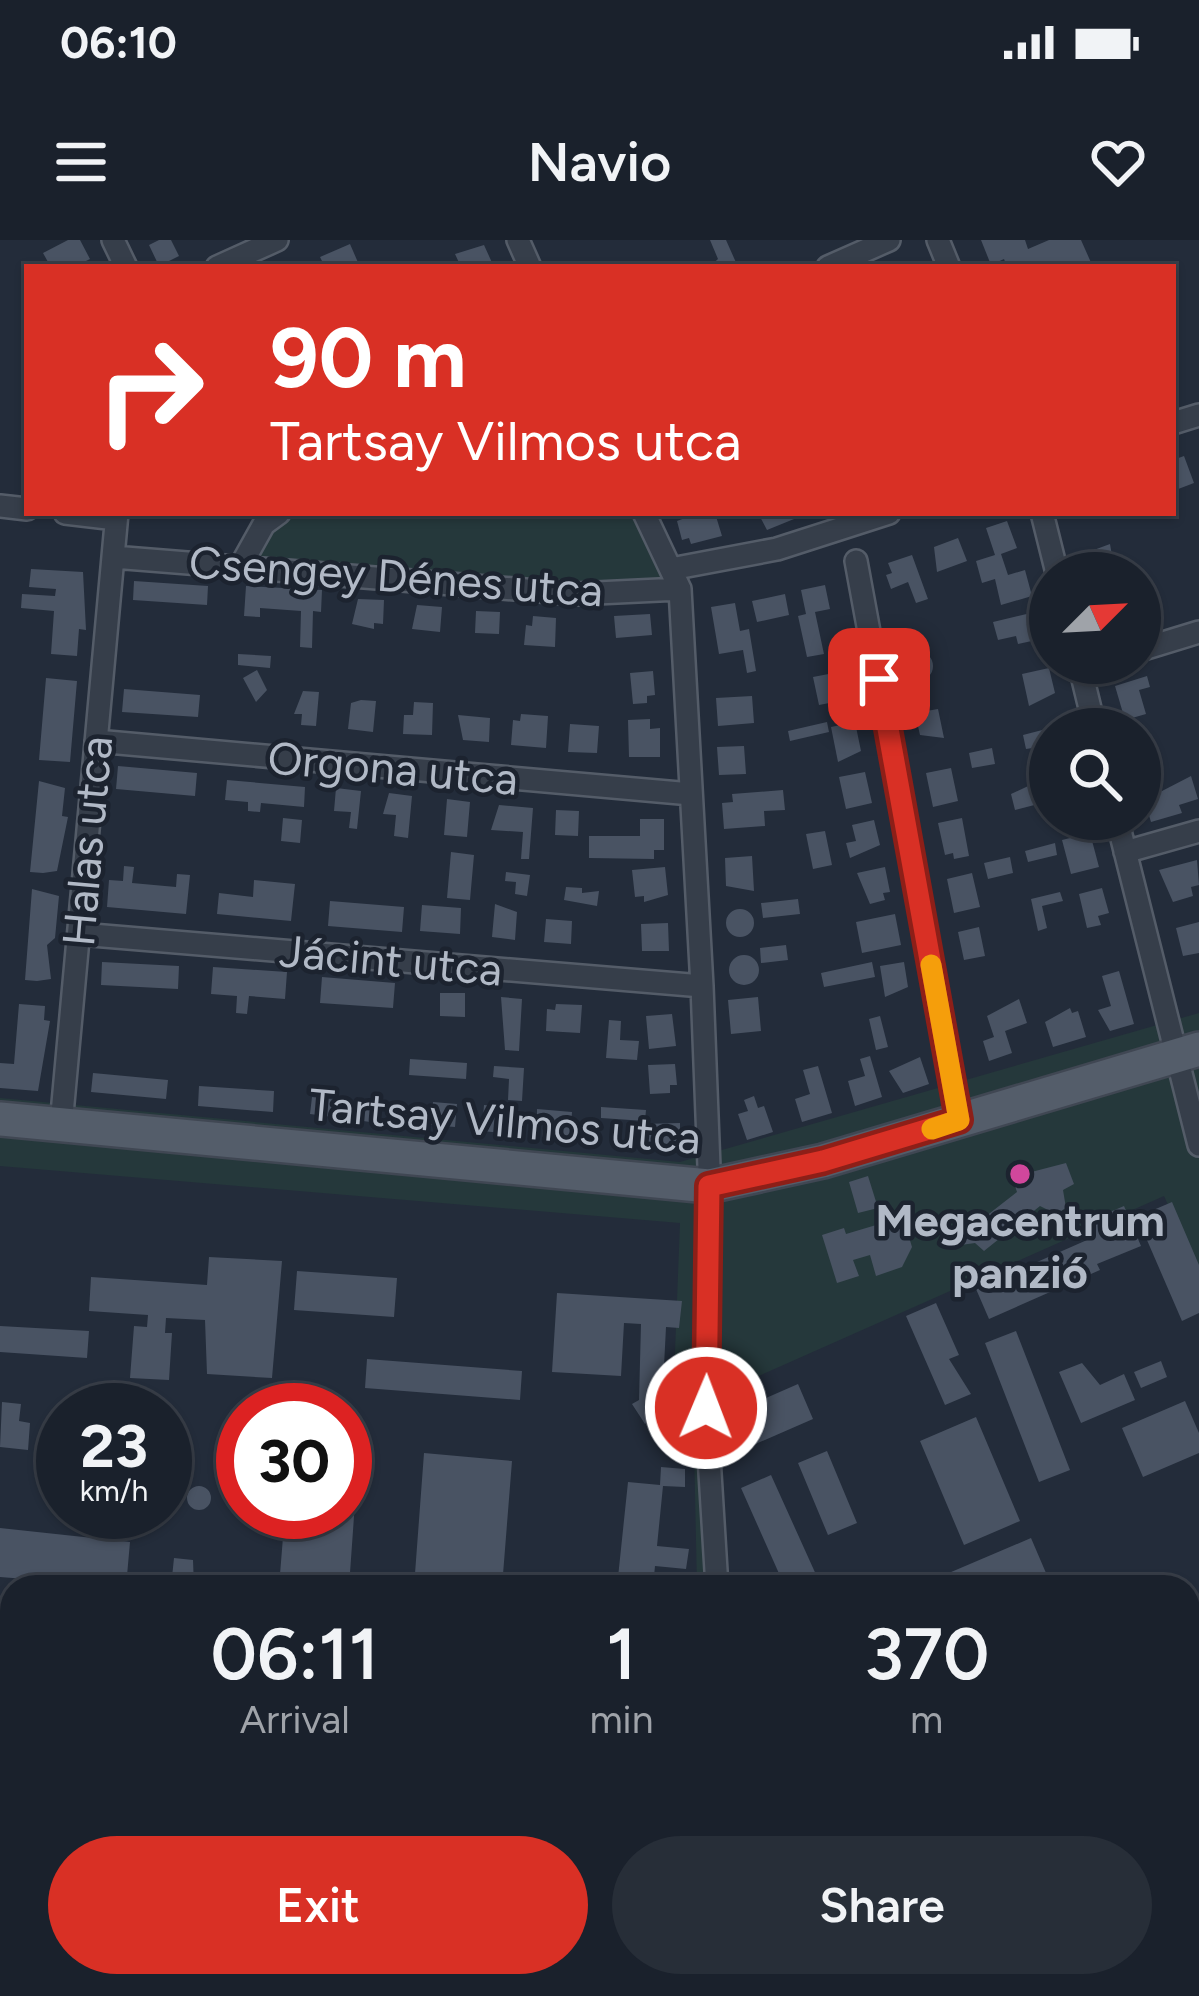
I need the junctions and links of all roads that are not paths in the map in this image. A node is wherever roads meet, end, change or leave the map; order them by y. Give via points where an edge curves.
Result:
1 (278, 240) edge
2 (889, 240) edge
3 (224, 264) edge
4 (835, 264) edge
5 (117, 516) edge
6 (275, 516) edge
7 (645, 516) edge
8 (880, 516) edge
9 (1043, 516) edge
10 (1052, 552) edge
11 (113, 557) junction
12 (856, 561) dead end
13 (240, 567) junction
14 (675, 579) junction
15 (1199, 632) edge
16 (1161, 644) edge
17 (96, 741) junction
18 (691, 794) junction
19 (1199, 831) edge
20 (1122, 840) edge
21 (1125, 852) junction
22 (80, 934) junction
23 (702, 986) junction
24 (1188, 1053) edge
25 (0, 1120) edge
26 (959, 1120) junction
27 (61, 1125) junction
28 (1199, 1144) edge
29 (709, 1186) junction
30 (716, 1575) edge

1 - 3 street
2 - 4 street
5 - 11 street, Halas utca
6 - 13 street
7 - 14 street
8 - 14 street, Csengey Dénes utca
9 - 10 street
11 - 13 street, Csengey Dénes utca
11 - 17 street, Halas utca
12 - 26 street
13 - 14 street, Csengey Dénes utca via 576,593
14 - 18 street
15 - 16 street
17 - 18 street, Orgona utca
17 - 22 street, Halas utca
18 - 23 street
19 - 21 street
20 - 21 street
21 - 24 street
22 - 23 street, Jácint utca
22 - 27 street, Halas utca
23 - 29 street
24 - 26 main road, Tartsay Vilmos utca
24 - 28 street
25 - 27 main road, Tartsay Vilmos utca
26 - 29 main road, Tartsay Vilmos utca
27 - 29 main road, Tartsay Vilmos utca
29 - 30 street via 706,1408

